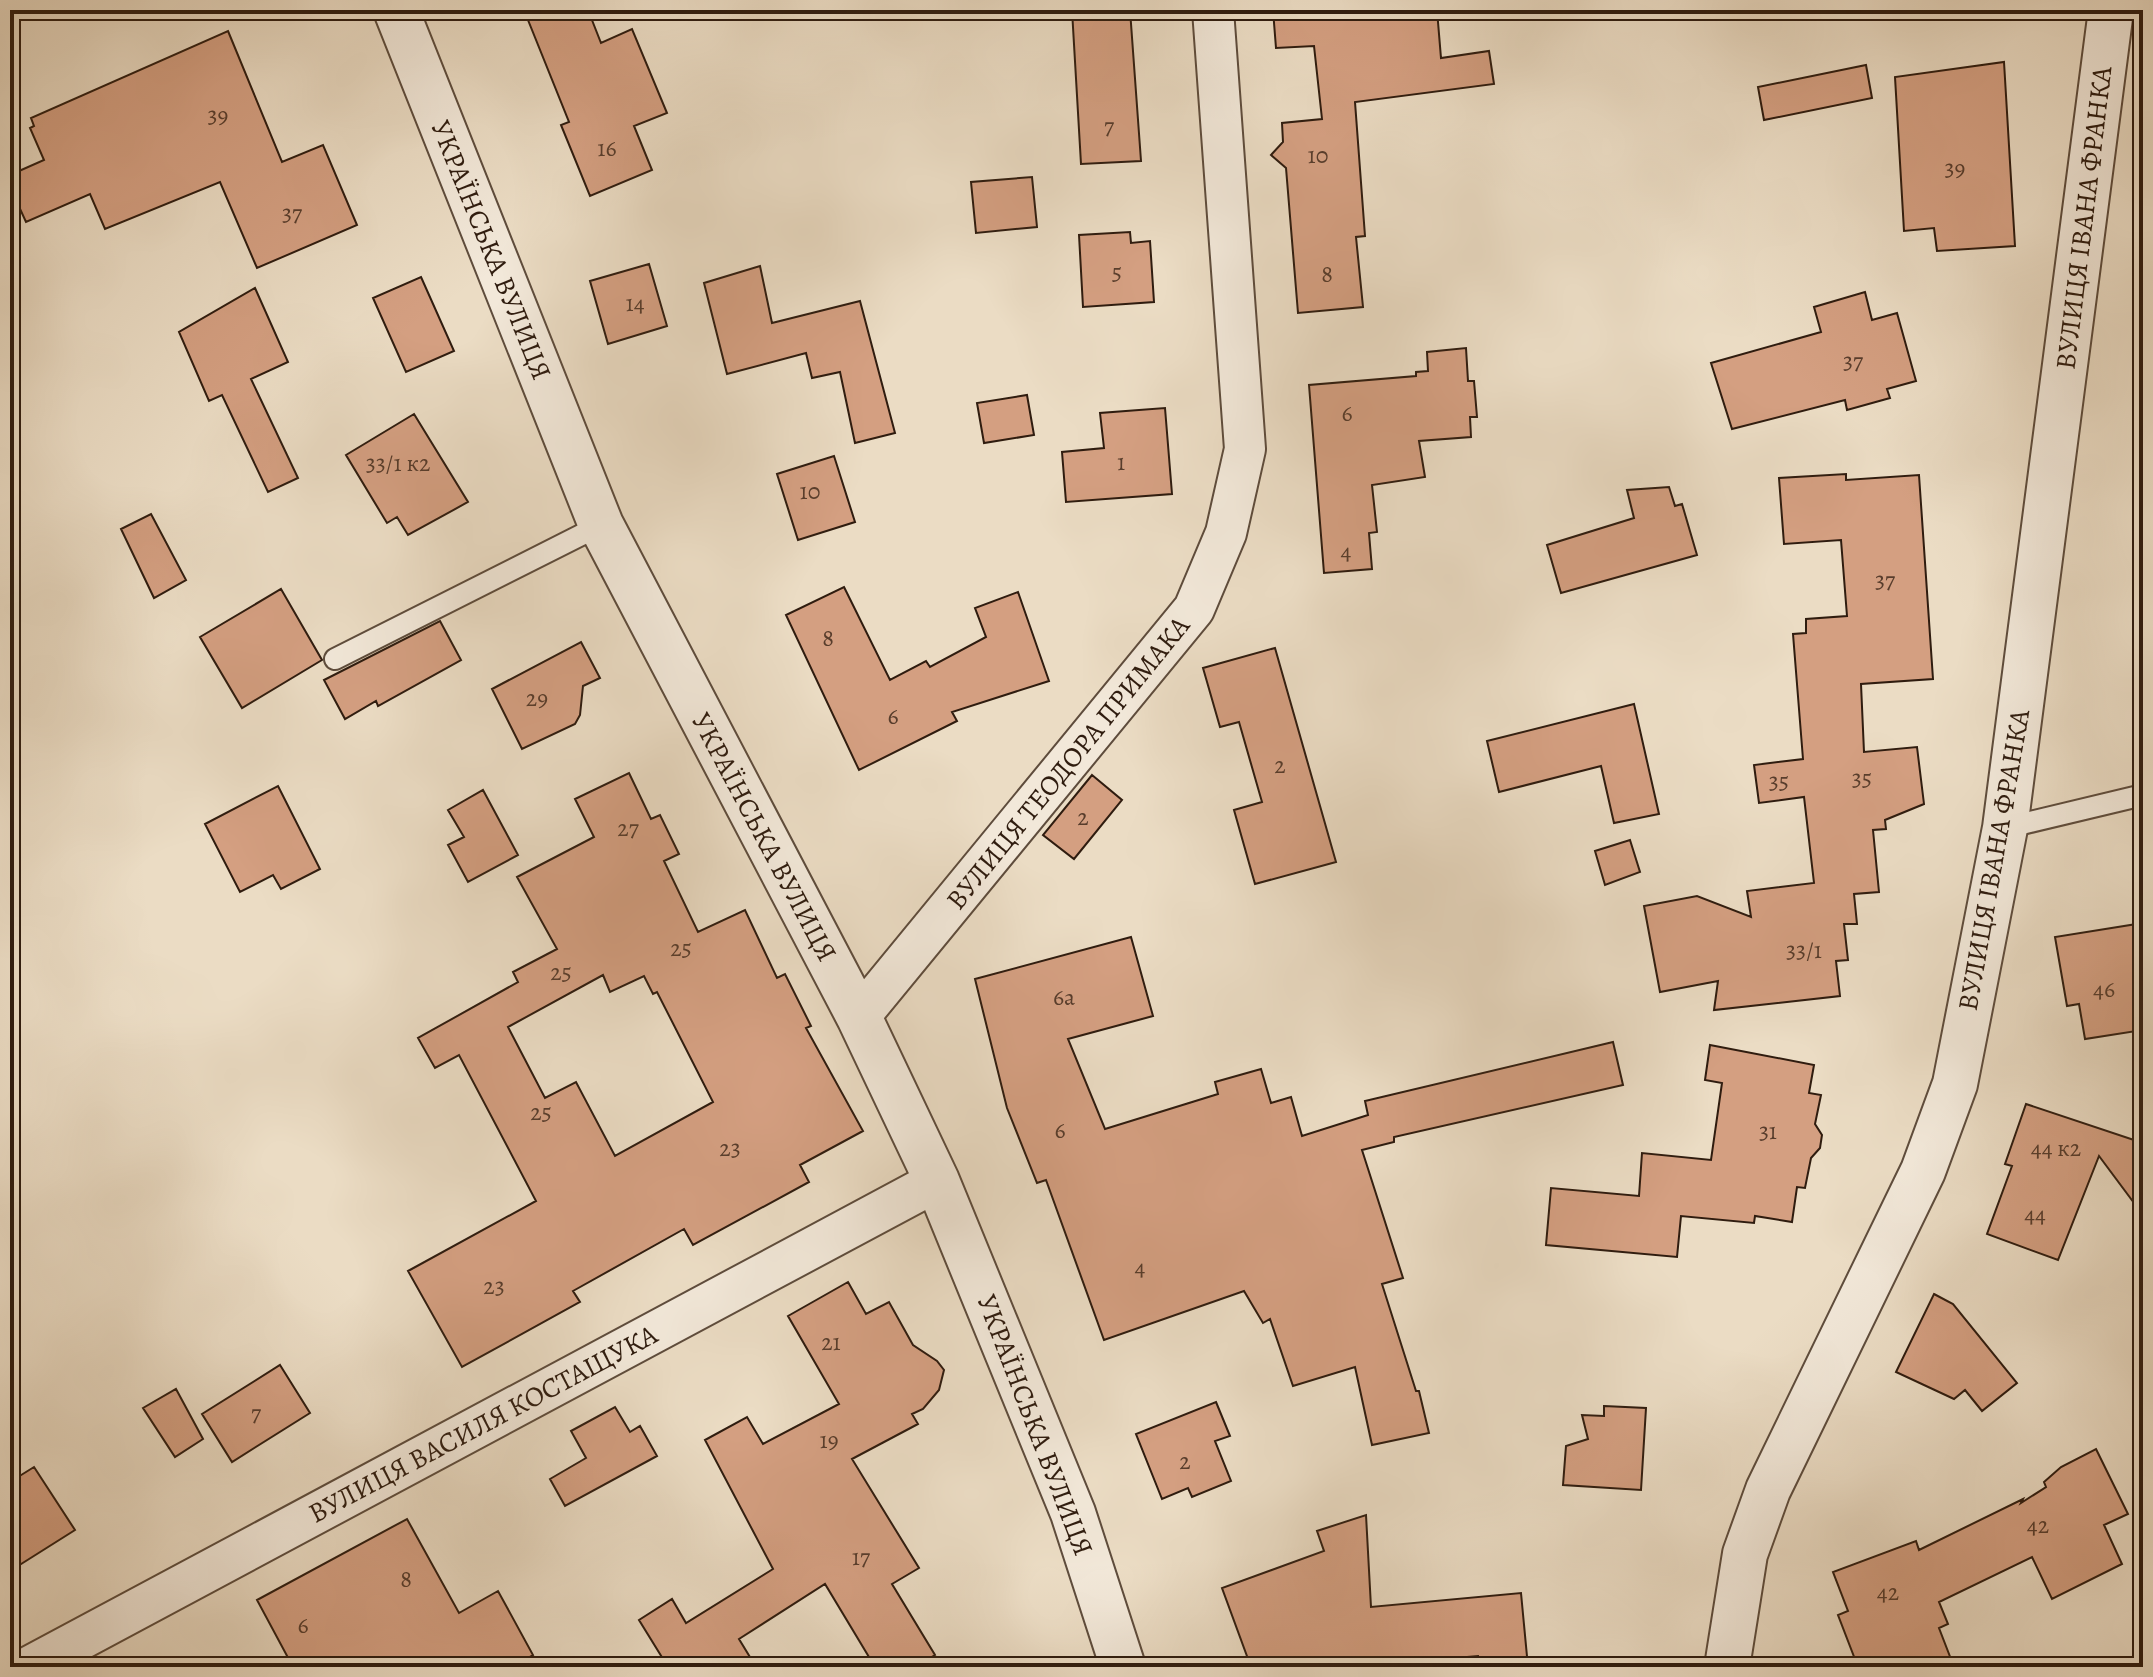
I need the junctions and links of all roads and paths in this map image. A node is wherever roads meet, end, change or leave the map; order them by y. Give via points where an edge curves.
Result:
1 (396, 10) edge
2 (1213, 10) edge
3 (2111, 10) edge
4 (601, 525) junction
5 (335, 659) dead end
6 (2143, 795) edge
7 (2005, 828) junction
8 (859, 1017) junction
9 (937, 1181) junction
10 (29, 1667) edge
11 (1123, 1667) edge
12 (1727, 1667) edge

1 - 4 street, УКРАЇНСЬКА ВУЛИЦЯ
2 - 8 street, ВУЛИЦЯ ТЕОДОРА ПРИМАКА via 1245,449 1226,533 1194,609
3 - 7 street, ВУЛИЦЯ ІВАНА ФРАНКА
4 - 5 lane
4 - 8 street, УКРАЇНСЬКА ВУЛИЦЯ
6 - 7 lane
7 - 12 street, ВУЛИЦЯ ІВАНА ФРАНКА via 1955,1084 1939,1134 1768,1490 1745,1554
8 - 9 street, УКРАЇНСЬКА ВУЛИЦЯ
9 - 10 street, ВУЛИЦЯ ВАСИЛЯ КОСТАЩУКА
9 - 11 street, УКРАЇНСЬКА ВУЛИЦЯ via 1073,1513

